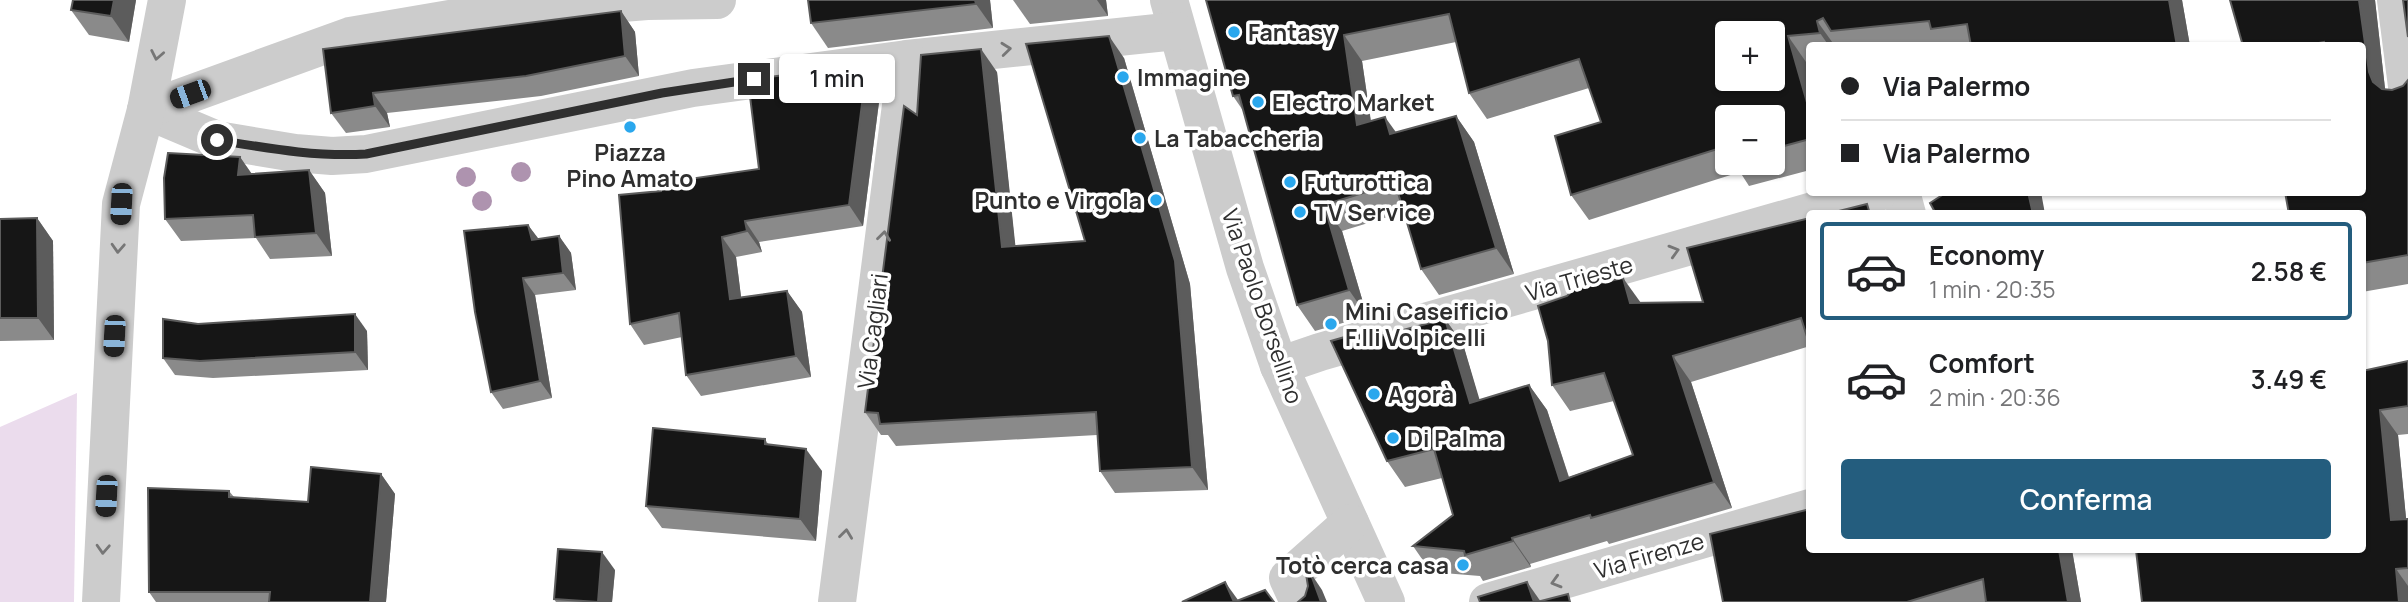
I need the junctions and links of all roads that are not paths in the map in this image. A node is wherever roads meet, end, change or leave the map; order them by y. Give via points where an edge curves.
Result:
1 (167, 0) edge
2 (717, 0) edge
3 (2396, 0) edge
4 (1172, 16) edge
5 (906, 59) junction
6 (2408, 94) edge
7 (146, 110) junction
8 (1865, 196) edge
9 (1816, 210) edge
10 (1806, 213) edge
11 (1279, 366) junction
12 (1806, 509) edge
13 (1350, 523) junction
14 (101, 602) edge
15 (837, 602) edge
16 (1299, 602) edge
17 (1386, 602) edge
18 (1488, 602) edge

1 -> 7 street
2 - 7 street via 473,15 350,36
3 - 6 street
5 -> 4 street
4 - 11 street, Via Paolo Borsellino via 1244,268
5 - 7 street via 693,88 366,154 295,153 217,140
15 -> 5 street, Via Cagliari
7 -> 14 street via 121,204
9 -> 8 street, Via Trieste
11 -> 10 street, Via Trieste
11 - 13 street, Via Paolo Borsellino
12 -> 18 street, Via Firenze
13 - 16 street via 1289,578
13 - 17 street, Via Paolo Borsellino

